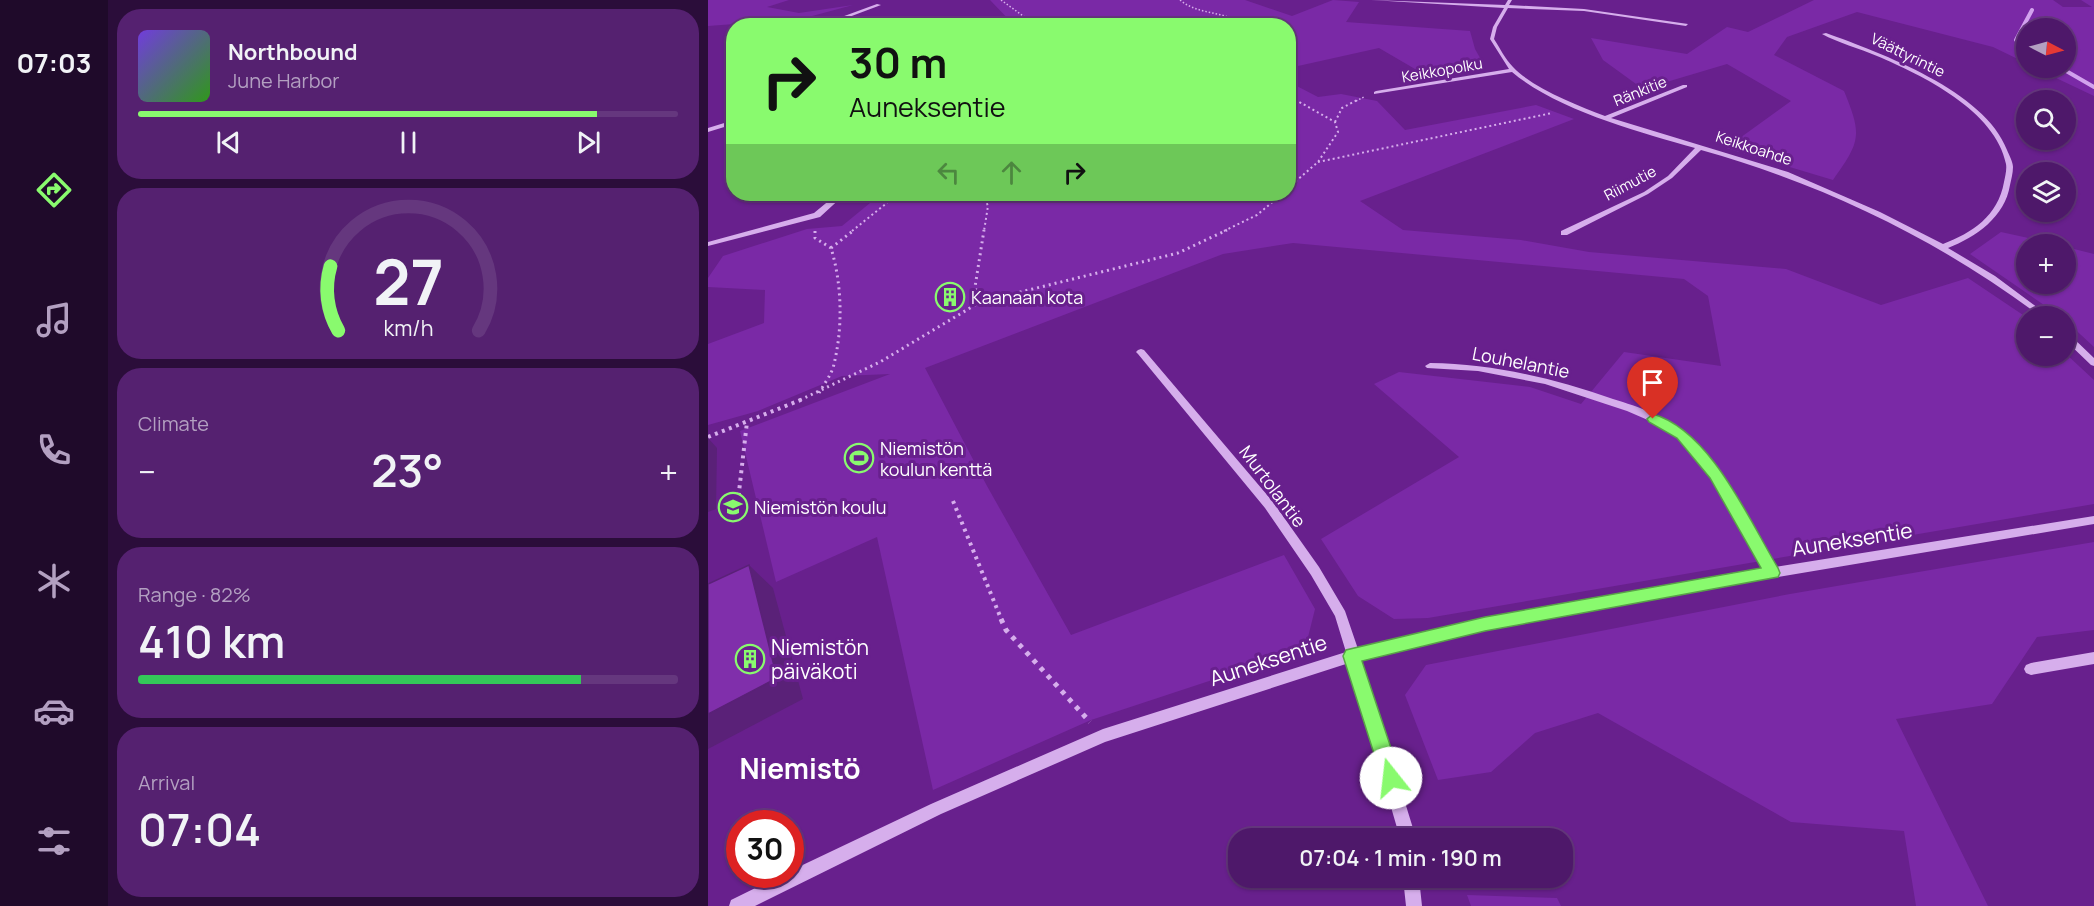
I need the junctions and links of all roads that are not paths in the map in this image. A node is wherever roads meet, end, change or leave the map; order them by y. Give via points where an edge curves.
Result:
1 (1373, 0) edge
2 (1509, 2) edge
3 (879, 5) dead end
4 (842, 18) edge
5 (1686, 25) dead end
6 (1824, 34) dead end
7 (1513, 70) junction
8 (1684, 86) dead end
9 (1376, 93) road end
10 (1605, 118) junction
11 (726, 124) edge
12 (708, 129) edge
13 (1700, 147) junction
14 (834, 201) edge
15 (1564, 233) dead end
16 (708, 244) edge
17 (1943, 247) junction
18 (2032, 306) edge
19 (2076, 346) edge
20 (1141, 352) dead end
21 (2094, 363) edge
22 (1430, 366) dead end
23 (2094, 520) edge
24 (1772, 573) junction
25 (1352, 656) junction
26 (2094, 658) edge
27 (2031, 669) dead end
28 (1405, 828) edge
29 (1412, 888) edge
30 (737, 906) edge
31 (1414, 906) edge

1 - 2 street
2 - 5 street
2 - 7 street, Keikkoahde via 1492,39
3 - 4 street
6 - 17 street, Väättyrintie via 1917,72 1957,96 1998,137 2008,160 2010,183 2001,205 1983,227
7 - 9 street, Keikkopolku
7 - 10 street, Keikkoahde via 1544,90
8 - 10 street, Ränkitie
10 - 13 street, Keikkoahde
11 - 12 street
13 - 15 street, Riimutie via 1670,177 1646,193
13 - 17 street, Keikkoahde via 1815,185
14 - 16 street via 817,215
17 - 18 street, Keikkoahde
19 - 21 street
20 - 25 street, Murtolantie via 1276,514 1341,615
22 - 24 street, Louhelantie via 1504,371 1549,380 1639,411 1682,435 1715,474
23 - 24 street, Auneksentie
24 - 25 street, Auneksentie via 1485,624
25 - 28 street, Murtolantie
25 - 30 street, Auneksentie via 1102,736 936,809
26 - 27 street
29 - 31 street

